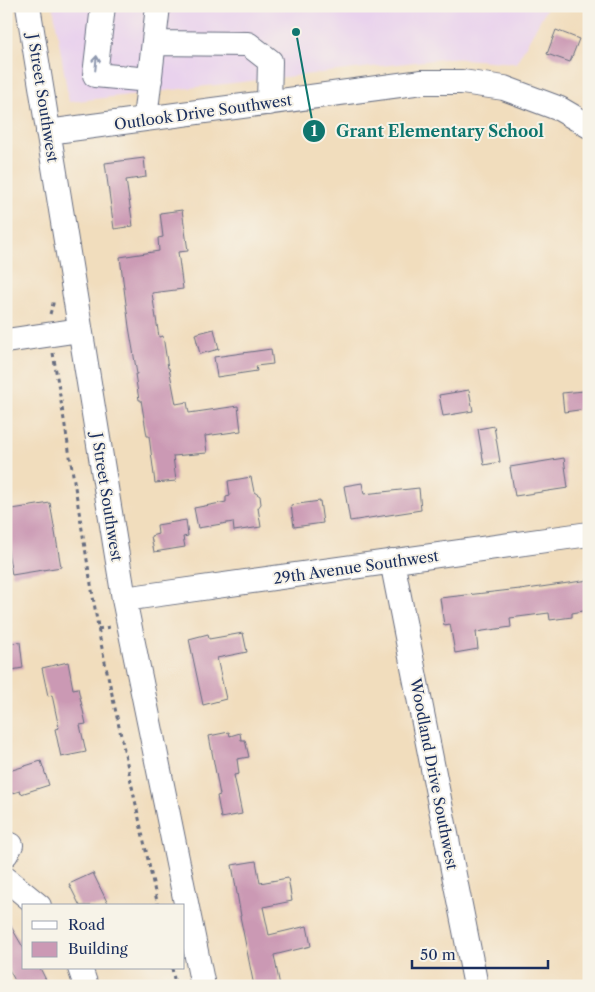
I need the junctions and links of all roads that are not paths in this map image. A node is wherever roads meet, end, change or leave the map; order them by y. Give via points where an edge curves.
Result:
1 (28, 6) edge
2 (103, 6) edge
3 (158, 6) edge
4 (154, 43) junction
5 (150, 80) junction
6 (269, 103) junction
7 (145, 119) junction
8 (589, 126) edge
9 (48, 132) junction
10 (80, 330) junction
11 (6, 340) edge
12 (589, 534) edge
13 (392, 561) junction
14 (124, 599) junction
15 (6, 879) edge
16 (37, 904) edge
17 (177, 904) edge
18 (185, 949) edge
19 (81, 970) edge
20 (191, 983) edge
21 (86, 986) edge
22 (476, 986) edge

1 - 9 street, J Street Southwest
5 -> 2 street via 95,75
3 - 4 street
4 - 5 street
4 - 6 street via 248,44 270,61
5 - 7 street
6 - 7 street, Outlook Drive Southwest
6 - 8 street, Outlook Drive Southwest via 422,82 462,82 504,88 560,109
7 - 9 street, Outlook Drive Southwest
9 - 10 street, J Street Southwest
10 - 11 street
10 - 14 street, J Street Southwest
12 - 13 street, 29th Avenue Southwest
13 - 14 street, 29th Avenue Southwest
13 - 22 street, Woodland Drive Southwest
14 - 17 street, J Street Southwest
15 - 16 street
18 - 20 street, J Street Southwest
19 - 21 street

